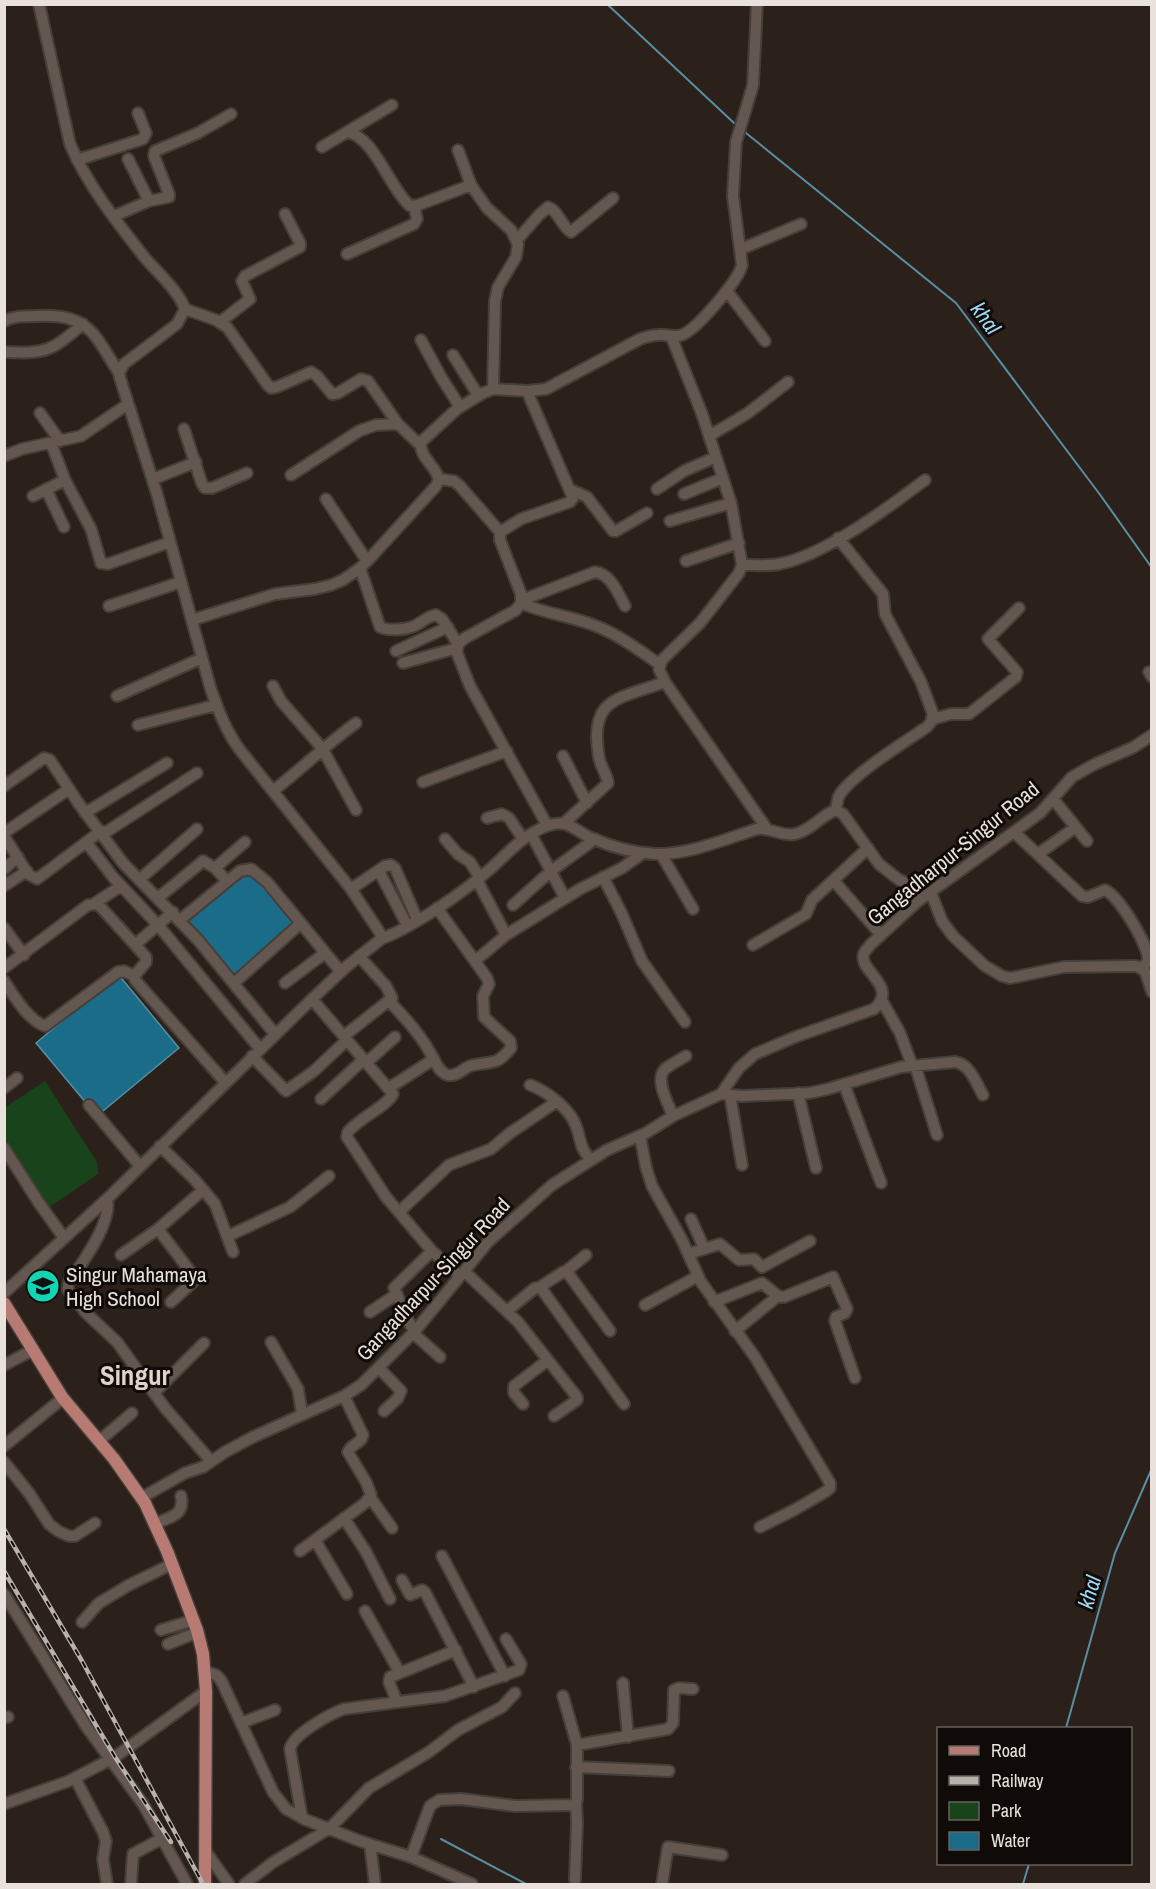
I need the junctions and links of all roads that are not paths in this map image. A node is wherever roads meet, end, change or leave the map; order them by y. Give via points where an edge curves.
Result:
1 (39, 4) edge
2 (757, 4) edge
3 (392, 105) dead end
4 (138, 113) dead end
5 (231, 114) dead end
6 (347, 132) junction
7 (322, 147) dead end
8 (458, 150) dead end
9 (128, 159) dead end
10 (77, 160) junction
11 (471, 185) junction
12 (613, 198) dead end
13 (149, 201) junction
14 (414, 206) junction
15 (285, 214) dead end
16 (114, 216) junction
17 (801, 224) dead end
18 (517, 240) junction
19 (741, 249) junction
20 (347, 255) dead end
21 (727, 291) junction
22 (185, 309) junction
23 (4, 321) edge
24 (220, 322) junction
25 (83, 324) junction
26 (671, 336) junction
27 (421, 340) dead end
28 (765, 341) dead end
29 (4, 352) edge
30 (453, 355) dead end
31 (119, 373) junction
32 (788, 382) dead end
33 (493, 389) junction
34 (527, 391) junction
35 (478, 395) junction
36 (128, 404) junction
37 (460, 407) junction
38 (40, 413) dead end
39 (398, 424) junction
40 (184, 429) dead end
41 (709, 436) junction
42 (56, 442) junction
43 (420, 445) junction
44 (4, 456) edge
45 (716, 457) junction
46 (196, 462) junction
47 (247, 474) dead end
48 (291, 475) dead end
49 (723, 478) junction
50 (153, 479) junction
51 (439, 479) junction
52 (65, 480) junction
53 (925, 480) dead end
54 (46, 489) junction
55 (657, 489) dead end
56 (571, 490) junction
57 (684, 494) dead end
58 (33, 496) dead end
59 (326, 499) dead end
60 (731, 503) junction
61 (647, 513) dead end
62 (670, 521) dead end
63 (64, 527) dead end
64 (500, 532) junction
65 (838, 538) junction
66 (170, 542) junction
67 (739, 543) junction
68 (686, 561) dead end
69 (363, 565) junction
70 (742, 565) junction
71 (181, 582) junction
72 (521, 602) junction
73 (109, 606) dead end
74 (625, 606) dead end
75 (1019, 608) dead end
76 (192, 620) junction
77 (448, 627) junction
78 (458, 646) junction
79 (396, 651) dead end
80 (202, 658) junction
81 (403, 663) dead end
82 (659, 664) junction
83 (665, 682) junction
84 (273, 686) dead end
85 (117, 696) dead end
86 (216, 705) junction
87 (933, 719) junction
88 (356, 723) dead end
89 (138, 725) dead end
90 (1152, 735) edge
91 (322, 748) junction
92 (507, 751) junction
93 (563, 756) dead end
94 (167, 763) dead end
95 (197, 773) dead end
96 (423, 782) dead end
97 (4, 786) edge
98 (69, 789) junction
99 (273, 790) junction
100 (1054, 800) junction
101 (587, 803) junction
102 (356, 810) dead end
103 (836, 810) junction
104 (85, 813) junction
105 (487, 818) dead end
106 (563, 824) junction
107 (548, 825) junction
108 (1076, 827) junction
109 (197, 829) dead end
110 (767, 829) junction
111 (102, 832) junction
112 (1014, 832) junction
113 (4, 834) edge
114 (527, 837) junction
115 (445, 839) dead end
116 (595, 839) junction
117 (1087, 841) dead end
118 (86, 842) junction
119 (245, 842) dead end
120 (868, 849) junction
121 (643, 852) junction
122 (662, 854) junction
123 (1038, 854) junction
124 (18, 857) junction
125 (215, 868) junction
126 (4, 869) edge
127 (27, 871) junction
128 (379, 871) junction
129 (551, 871) junction
130 (603, 878) junction
131 (478, 879) junction
132 (139, 880) junction
133 (227, 881) junction
134 (834, 881) junction
135 (4, 886) edge
136 (121, 886) junction
137 (351, 889) junction
138 (929, 894) junction
139 (158, 898) junction
140 (566, 898) junction
141 (95, 903) junction
142 (513, 905) dead end
143 (437, 908) junction
144 (693, 909) dead end
145 (176, 916) junction
146 (417, 919) junction
147 (301, 923) junction
148 (158, 925) junction
149 (407, 925) junction
150 (4, 928) edge
151 (506, 935) junction
152 (881, 935) junction
153 (381, 939) junction
154 (136, 944) junction
155 (753, 945) dead end
156 (325, 952) junction
157 (24, 955) junction
158 (359, 956) junction
159 (475, 961) junction
160 (4, 968) edge
161 (1142, 968) junction
162 (341, 972) junction
163 (134, 976) junction
164 (4, 981) edge
165 (234, 983) junction
166 (285, 983) dead end
167 (1152, 992) edge
168 (312, 999) junction
169 (882, 999) junction
170 (390, 1002) junction
171 (685, 1022) dead end
172 (275, 1034) junction
173 (395, 1037) dead end
174 (345, 1038) junction
175 (256, 1053) junction
176 (686, 1056) dead end
177 (434, 1059) junction
178 (365, 1060) junction
179 (913, 1065) junction
180 (17, 1078) dead end
181 (225, 1082) junction
182 (844, 1084) junction
183 (531, 1085) dead end
184 (4, 1088) edge
185 (389, 1088) junction
186 (798, 1093) junction
187 (725, 1094) junction
188 (983, 1095) dead end
189 (321, 1099) dead end
190 (556, 1102) junction
191 (89, 1105) dead end
192 (673, 1116) junction
193 (937, 1135) dead end
194 (640, 1136) junction
195 (160, 1146) junction
196 (4, 1148) edge
197 (591, 1160) junction
198 (742, 1165) dead end
199 (140, 1166) junction
200 (816, 1168) dead end
201 (329, 1176) dead end
202 (880, 1183) dead end
203 (203, 1190) junction
204 (107, 1199) junction
205 (399, 1212) junction
206 (691, 1220) dead end
207 (158, 1229) junction
208 (228, 1236) junction
209 (64, 1238) junction
210 (810, 1241) dead end
211 (704, 1248) junction
212 (432, 1251) junction
213 (233, 1252) dead end
214 (688, 1254) junction
215 (586, 1255) dead end
216 (121, 1256) dead end
217 (565, 1272) junction
218 (462, 1273) junction
219 (698, 1276) junction
220 (540, 1287) junction
221 (4, 1293) edge
222 (397, 1294) junction
223 (778, 1296) junction
224 (171, 1302) dead end
225 (714, 1302) junction
226 (4, 1303) edge
227 (645, 1305) dead end
228 (507, 1311) junction
229 (370, 1312) dead end
230 (610, 1331) dead end
231 (735, 1331) junction
232 (414, 1332) junction
233 (271, 1342) dead end
234 (204, 1343) dead end
235 (33, 1350) junction
236 (440, 1357) dead end
237 (548, 1360) junction
238 (4, 1365) edge
239 (379, 1368) junction
240 (855, 1378) dead end
241 (153, 1393) junction
242 (344, 1396) junction
243 (63, 1398) junction
244 (523, 1404) dead end
245 (624, 1404) dead end
246 (384, 1411) dead end
247 (132, 1413) dead end
248 (302, 1414) junction
249 (554, 1416) dead end
250 (99, 1441) junction
251 (4, 1446) edge
252 (211, 1461) junction
253 (4, 1462) edge
254 (181, 1496) dead end
255 (370, 1497) junction
256 (141, 1498) junction
257 (344, 1518) junction
258 (95, 1523) dead end
259 (154, 1524) junction
260 (760, 1527) dead end
261 (392, 1528) dead end
262 (315, 1540) junction
263 (300, 1551) dead end
264 (442, 1556) dead end
265 (172, 1564) junction
266 (402, 1580) dead end
267 (4, 1594) edge
268 (347, 1594) dead end
269 (390, 1599) dead end
270 (365, 1611) dead end
271 (194, 1620) junction
272 (82, 1622) dead end
273 (161, 1630) dead end
274 (198, 1632) junction
275 (506, 1640) dead end
276 (168, 1644) dead end
277 (456, 1650) junction
278 (205, 1671) junction
279 (400, 1673) junction
280 (505, 1676) junction
281 (623, 1683) dead end
282 (474, 1687) junction
283 (693, 1689) dead end
284 (206, 1691) junction
285 (515, 1694) dead end
286 (563, 1696) dead end
287 (397, 1702) junction
288 (275, 1710) dead end
289 (241, 1723) junction
290 (628, 1737) junction
291 (577, 1745) junction
292 (109, 1760) junction
293 (576, 1767) junction
294 (669, 1771) dead end
295 (75, 1778) junction
296 (4, 1804) edge
297 (576, 1804) junction
298 (302, 1818) junction
299 (330, 1828) junction
300 (163, 1838) junction
301 (370, 1845) junction
302 (206, 1852) junction
303 (722, 1855) dead end
304 (411, 1857) junction
305 (575, 1880) dead end
306 (457, 1881) edge
307 (106, 1884) edge
308 (130, 1884) edge
309 (187, 1884) edge
310 (205, 1884) edge
311 (229, 1884) edge
312 (245, 1884) edge
313 (375, 1884) edge
314 (472, 1884) edge
315 (662, 1884) edge

1 - 10 street via 70,144
2 - 19 street via 753,85 736,142 733,196
3 - 6 street
4 - 10 street via 146,133 143,138
5 - 13 street via 154,152 170,195
6 - 7 street
6 - 14 street via 363,141 404,200
8 - 11 street
9 - 13 street
10 - 16 street
11 - 14 street
11 - 18 street
12 - 18 street via 571,232 554,209 548,207
13 - 16 street
14 - 20 street via 414,224
15 - 24 street via 300,247 245,276 242,281 250,299
16 - 22 street
17 - 19 street
18 - 33 street via 516,257 498,287 495,301
19 - 21 street via 740,273
21 - 26 street via 690,330
21 - 28 street
22 - 24 street
22 - 31 street via 177,324 129,360
23 - 25 street via 20,316 55,315
24 - 39 street via 236,337 269,387 311,372 336,394 365,379
25 - 29 street via 47,351
25 - 31 street
26 - 34 street via 640,339 555,385
26 - 41 street
27 - 37 street
30 - 35 street
31 - 36 street
32 - 41 street via 748,413
33 - 34 street
33 - 35 street
34 - 56 street
35 - 37 street
36 - 42 street via 85,434
36 - 50 street
37 - 43 street via 424,437
38 - 42 street
39 - 43 street
39 - 48 street via 359,431
40 - 46 street
41 - 45 street
42 - 44 street
42 - 52 street
43 - 51 street
45 - 49 street
45 - 55 street
46 - 47 street via 202,484 208,489
46 - 50 street
49 - 57 street
49 - 60 street
50 - 66 street
51 - 64 street via 460,486
51 - 69 street
52 - 54 street
52 - 66 street via 88,523 103,564
53 - 65 street
54 - 58 street
54 - 63 street
56 - 61 street via 587,497 613,531
56 - 64 street via 570,502 521,519
59 - 69 street
60 - 62 street
60 - 67 street
64 - 72 street
65 - 70 street via 789,561
65 - 87 street via 883,594 885,614 921,682
66 - 71 street
67 - 68 street
67 - 70 street
69 - 76 street via 331,585 275,594
69 - 77 street via 382,629 413,627 433,615
70 - 82 street via 700,623
71 - 73 street
71 - 76 street
72 - 74 street via 599,572 609,579
72 - 78 street via 516,610 465,638
72 - 82 street via 535,610 594,625
75 - 87 street via 988,639 1017,672 1016,677 969,714
76 - 80 street
77 - 78 street
77 - 79 street
78 - 81 street
78 - 92 street via 459,660 470,686
80 - 85 street
80 - 86 street
82 - 83 street
83 - 101 street via 611,703 601,713 596,725 598,754 608,781
83 - 110 street
84 - 91 street
86 - 89 street
86 - 99 street via 232,739
87 - 103 street via 846,788
88 - 91 street
90 - 100 street, Gangadharpur-Singur Road via 1072,777
91 - 99 street
91 - 102 street
92 - 96 street
92 - 107 street
93 - 101 street
94 - 104 street
95 - 111 street
97 - 98 street via 47,758
98 - 104 street
98 - 113 street
99 - 137 street
100 - 108 street
100 - 112 street, Gangadharpur-Singur Road
101 - 106 street
103 - 110 street via 795,834
103 - 120 street
104 - 111 street
105 - 114 street via 502,814
106 - 107 street
106 - 116 street
107 - 114 street
108 - 117 street
108 - 123 street
109 - 132 street
110 - 122 street
111 - 118 street
111 - 132 street
112 - 123 street
112 - 138 street, Gangadharpur-Singur Road
113 - 124 street
114 - 129 street
114 - 131 street
115 - 131 street via 470,862
116 - 121 street
116 - 129 street
118 - 127 street via 40,878 35,879
118 - 136 street
119 - 125 street
120 - 134 street
120 - 138 street via 888,871
121 - 122 street
121 - 130 street
122 - 144 street
123 - 161 street via 1082,896 1106,890 1112,894 1148,951 1148,961
124 - 126 street
124 - 127 street
125 - 133 street
125 - 139 street via 201,862
127 - 135 street
128 - 137 street
128 - 146 street via 388,865 395,868
128 - 149 street
129 - 140 street
129 - 142 street
130 - 140 street
130 - 171 street via 642,961
131 - 143 street
131 - 151 street
132 - 139 street
133 - 145 street
133 - 147 street via 244,869 253,870
134 - 152 street
134 - 155 street via 812,900 806,914
136 - 141 street
136 - 148 street
137 - 153 street
138 - 152 street, Gangadharpur-Singur Road
138 - 161 street via 953,936 1002,976 1010,978 1064,967
139 - 145 street
140 - 151 street
141 - 154 street
141 - 157 street
143 - 146 street
143 - 159 street
145 - 148 street
145 - 165 street
146 - 149 street
147 - 156 street
147 - 165 street
148 - 154 street
148 - 175 street
149 - 153 street
150 - 157 street
151 - 159 street
152 - 169 street, Gangadharpur-Singur Road via 863,955 881,987
153 - 158 street
154 - 163 street via 147,960
156 - 162 street
156 - 166 street
157 - 160 street
158 - 162 street
158 - 170 street via 390,991
159 - 177 street via 489,981 483,996 484,1017 510,1041 510,1048 497,1062 472,1065 453,1075 441,1071
161 - 167 street
162 - 168 street
163 - 164 street via 118,972 45,1026 30,1014
163 - 181 street
165 - 172 street
168 - 172 street
168 - 174 street
169 - 179 street
169 - 187 street via 874,1009 749,1058
170 - 174 street
170 - 177 street via 417,1032
172 - 175 street
173 - 178 street
174 - 175 street via 314,1071 286,1091
174 - 178 street
175 - 181 street
176 - 192 street via 661,1075
177 - 185 street
178 - 185 street
178 - 189 street
179 - 182 street
179 - 188 street via 960,1063
179 - 193 street
180 - 184 street
181 - 195 street
182 - 186 street
182 - 202 street
183 - 190 street
185 - 205 street via 391,1098 358,1121 347,1136 376,1185
186 - 187 street
186 - 200 street
187 - 192 street, Gangadharpur-Singur Road
187 - 198 street
190 - 197 street via 574,1122 580,1146
190 - 205 street via 492,1149 449,1165
191 - 199 street
192 - 194 street, Gangadharpur-Singur Road
194 - 197 street, Gangadharpur-Singur Road
194 - 214 street via 652,1186
195 - 199 street
195 - 203 street
196 - 209 street
197 - 218 street, Gangadharpur-Singur Road via 534,1200 488,1242
199 - 204 street
201 - 208 street via 290,1207
203 - 207 street
203 - 208 street via 218,1209
204 - 209 street
204 - 241 street via 104,1223 69,1281 68,1290 86,1314 117,1342
205 - 212 street
206 - 211 street
207 - 216 street
207 - 224 street via 196,1278
208 - 213 street
209 - 221 street
210 - 211 street via 762,1267 754,1259 739,1260 720,1244
211 - 214 street
212 - 218 street
212 - 222 street via 394,1287
214 - 219 street
215 - 217 street
217 - 220 street
217 - 230 street
218 - 228 street
218 - 232 street, Gangadharpur-Singur Road
219 - 225 street
219 - 227 street
220 - 228 street
220 - 245 street
222 - 229 street
222 - 232 street
223 - 225 street via 762,1283
223 - 231 street
223 - 240 street via 834,1278 847,1309 835,1321
225 - 231 street
226 - 235 main road
228 - 237 street
231 - 260 street via 831,1485 812,1500
232 - 236 street
232 - 239 street, Gangadharpur-Singur Road
233 - 248 street via 296,1386
234 - 241 street
235 - 238 street
235 - 243 main road
237 - 244 street via 513,1388
237 - 249 street via 577,1398
239 - 242 street, Gangadharpur-Singur Road
239 - 246 street via 401,1391
241 - 252 street
242 - 248 street, Gangadharpur-Singur Road
242 - 255 street via 363,1435 348,1452
243 - 250 main road
243 - 251 street
247 - 250 street
248 - 252 street, Gangadharpur-Singur Road
250 - 256 main road
252 - 256 street, Gangadharpur-Singur Road
253 - 258 street via 58,1531 75,1536
254 - 259 street via 179,1512
255 - 257 street
255 - 261 street
256 - 259 main road
257 - 262 street
257 - 269 street
259 - 265 main road
262 - 263 street
262 - 268 street
264 - 280 street
265 - 271 main road
265 - 272 street via 99,1603
266 - 277 street via 410,1595 425,1592
267 - 292 street
270 - 279 street
271 - 273 street
271 - 274 main road
274 - 276 street
274 - 278 main road
275 - 280 street via 521,1667
277 - 279 street
277 - 282 street
278 - 284 main road
278 - 289 street via 221,1680
279 - 287 street via 388,1680
280 - 282 street
281 - 290 street
282 - 287 street via 435,1698
283 - 290 street via 674,1690 673,1723 668,1729
284 - 292 street
284 - 302 main road
285 - 299 street via 502,1707 458,1730 369,1788
286 - 291 street
287 - 298 street via 337,1712 292,1741 290,1749
288 - 289 street
289 - 298 street via 276,1797 286,1809
290 - 291 street
291 - 293 street
292 - 295 street
292 - 300 street via 137,1795
293 - 294 street
293 - 297 street
295 - 296 street
295 - 307 street via 105,1837
297 - 304 street via 522,1806 439,1800 430,1806
297 - 305 street
298 - 299 street
299 - 301 street
299 - 312 street
300 - 308 street via 133,1854
300 - 309 street
301 - 304 street
301 - 313 street
302 - 310 main road
302 - 311 street
303 - 315 street via 668,1847
304 - 306 street
306 - 314 street

